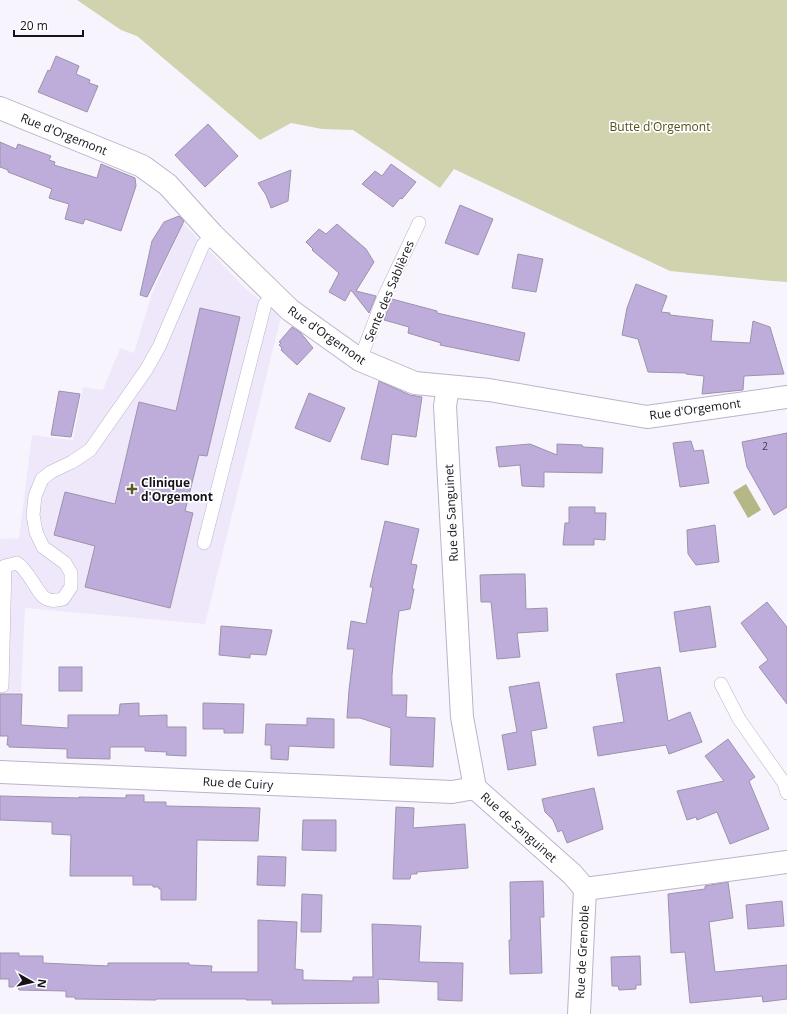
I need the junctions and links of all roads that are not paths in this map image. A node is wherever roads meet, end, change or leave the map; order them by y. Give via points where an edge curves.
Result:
1 (0, 108) edge
2 (419, 223) dead end
3 (213, 235) junction
4 (274, 294) junction
5 (360, 360) junction
6 (448, 387) junction
7 (787, 397) edge
8 (204, 543) dead end
9 (721, 684) dead end
10 (2, 686) dead end
11 (0, 772) edge
12 (475, 788) junction
13 (787, 793) edge
14 (787, 862) edge
15 (585, 890) junction
16 (579, 1014) edge

1 - 3 street, Rue d'Orgemont via 142,166 168,185
2 - 5 lane, Sente des Sablières via 383,299
3 - 4 street, Rue d'Orgemont
3 - 10 lane via 203,245 159,347 146,370 90,450 42,479 35,496 33,515 36,532 43,547 65,563 71,573 71,587 63,599 45,599 23,566 17,563 5,566
4 - 5 street, Rue d'Orgemont via 290,310
4 - 8 lane via 265,304
5 - 6 street, Rue d'Orgemont via 414,383
6 - 7 street, Rue d'Orgemont via 489,390 647,417
6 - 12 street, Rue de Sanguinet via 445,406 462,717
9 - 13 lane via 739,719 784,783
11 - 12 street, Rue de Cuiry via 452,792
12 - 15 street, Rue de Sanguinet via 572,874
14 - 15 street
15 - 16 street, Rue de Grenoble

